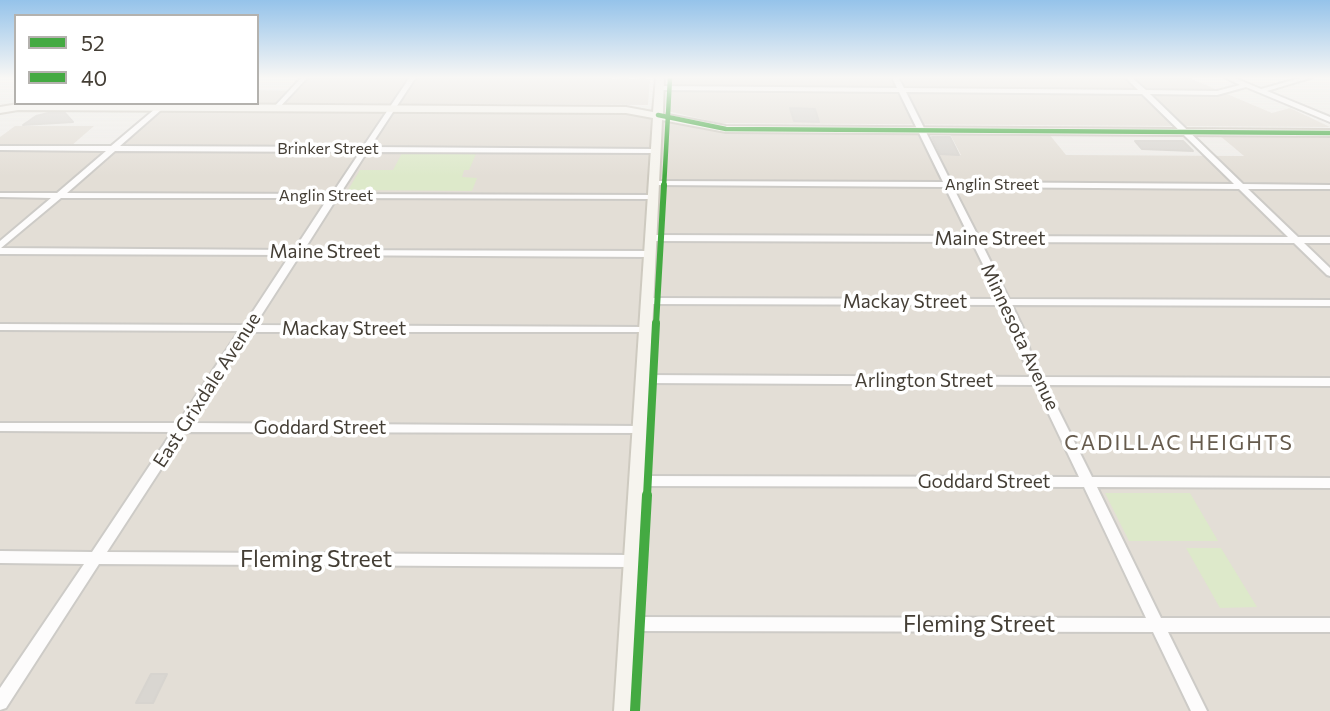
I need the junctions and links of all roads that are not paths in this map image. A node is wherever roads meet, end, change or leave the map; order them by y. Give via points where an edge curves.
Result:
1 (158, 110) edge
2 (390, 110) edge
3 (627, 110) edge
4 (658, 110) edge
5 (911, 110) edge
6 (1162, 110) edge
7 (1307, 110) edge
8 (658, 115) junction
9 (1330, 120) edge
10 (921, 131) junction
11 (1184, 132) junction
12 (1330, 133) edge
13 (0, 148) edge
14 (114, 148) junction
15 (365, 149) junction
16 (656, 150) junction
17 (946, 184) junction
18 (1238, 186) junction
19 (1330, 187) edge
20 (653, 190) junction
21 (0, 195) edge
22 (60, 195) junction
23 (334, 196) junction
24 (974, 239) junction
25 (1295, 240) junction
26 (1330, 240) edge
27 (650, 246) junction
28 (0, 249) edge
29 (297, 252) junction
30 (1330, 273) edge
31 (648, 302) junction
32 (1006, 302) junction
33 (1330, 303) edge
34 (0, 327) edge
35 (247, 328) junction
36 (646, 330) junction
37 (644, 379) junction
38 (1040, 381) junction
39 (1330, 382) edge
40 (0, 427) edge
41 (181, 428) junction
42 (641, 430) junction
43 (638, 481) junction
44 (1088, 482) junction
45 (1330, 483) edge
46 (0, 557) edge
47 (96, 557) junction
48 (633, 561) junction
49 (628, 624) junction
50 (1157, 625) junction
51 (1330, 625) edge
52 (0, 702) edge
53 (624, 711) edge
54 (1199, 711) edge

1 - 14 street
2 - 15 street, East Grixdale Avenue
3 - 8 street
4 - 8 street
5 - 10 street, Minnesota Avenue
6 - 11 street
7 - 9 street
8 - 10 street via 726,129
8 - 16 street
10 - 11 street
10 - 17 street, Minnesota Avenue
11 - 12 street
11 - 18 street
13 - 14 street, Brinker Street
14 - 15 street, Brinker Street
14 - 22 street
15 - 16 street, Brinker Street
15 - 23 street, East Grixdale Avenue
16 - 20 street
17 - 18 street, Anglin Street
17 - 20 street, Anglin Street
17 - 24 street, Minnesota Avenue
18 - 19 street, Anglin Street
18 - 25 street
20 - 23 street, Anglin Street
20 - 27 street
21 - 22 street, Anglin Street
22 - 23 street, Anglin Street
22 - 28 street
23 - 29 street, East Grixdale Avenue
24 - 25 street, Maine Street
24 - 27 street, Maine Street
24 - 32 street, Minnesota Avenue
25 - 26 street, Maine Street
25 - 30 street
27 - 29 street, Maine Street
27 - 31 street
28 - 29 street, Maine Street
29 - 35 street, East Grixdale Avenue
31 - 32 street, Mackay Street
31 - 36 street
32 - 33 street, Mackay Street
32 - 38 street, Minnesota Avenue
34 - 35 street, Mackay Street
35 - 36 street, Mackay Street
35 - 41 street, East Grixdale Avenue
36 - 37 street
37 - 38 street, Arlington Street
37 - 42 street
38 - 39 street, Arlington Street
38 - 44 street, Minnesota Avenue
40 - 41 street, Goddard Street
41 - 42 street, Goddard Street
41 - 47 street, East Grixdale Avenue
42 - 43 street
43 - 44 street, Goddard Street
43 - 48 street
44 - 45 street, Goddard Street
44 - 50 street, Minnesota Avenue
46 - 47 street, Fleming Street
47 - 48 street, Fleming Street
47 - 52 street, East Grixdale Avenue
48 - 49 street
49 - 50 street, Fleming Street
49 - 53 street
50 - 51 street, Fleming Street
50 - 54 street, Minnesota Avenue

